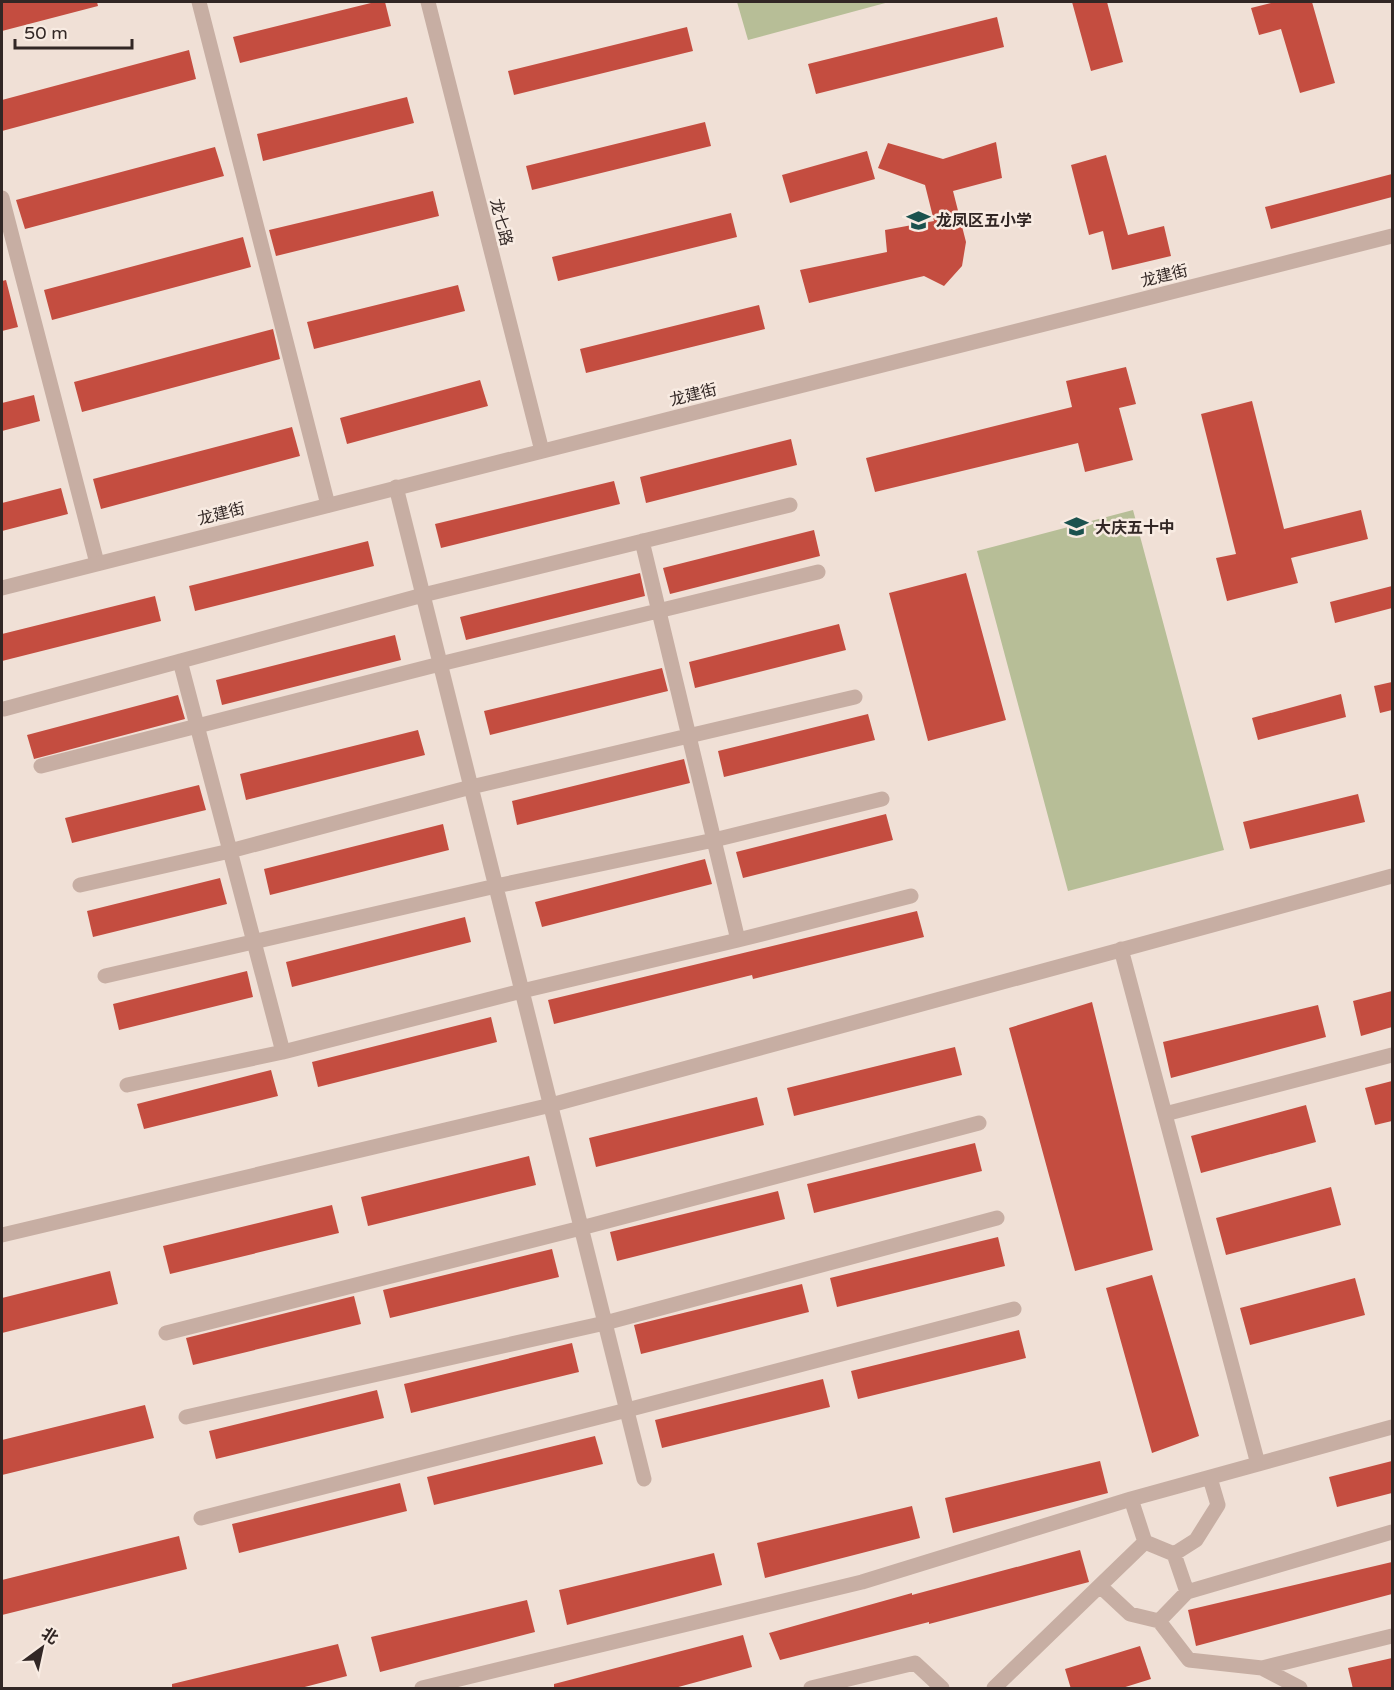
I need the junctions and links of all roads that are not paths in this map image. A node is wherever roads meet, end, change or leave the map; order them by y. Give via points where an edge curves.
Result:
1 (199, 2) edge
2 (428, 2) edge
3 (2, 198) edge
4 (1392, 236) edge
5 (542, 451) junction
6 (396, 488) junction
7 (328, 505) junction
8 (790, 505) dead end
9 (642, 541) junction
10 (97, 563) junction
11 (818, 572) dead end
12 (2, 588) edge
13 (423, 595) junction
14 (659, 612) junction
15 (180, 662) junction
16 (440, 664) junction
17 (855, 697) dead end
18 (4, 709) dead end
19 (197, 726) junction
20 (689, 735) junction
21 (41, 766) dead end
22 (471, 787) junction
23 (882, 799) dead end
24 (714, 840) junction
25 (230, 851) junction
26 (1392, 876) edge
27 (80, 885) dead end
28 (496, 886) junction
29 (911, 896) dead end
30 (738, 940) junction
31 (254, 942) junction
32 (1121, 950) junction
33 (105, 976) dead end
34 (522, 991) junction
35 (283, 1052) junction
36 (1392, 1055) edge
37 (127, 1085) dead end
38 (550, 1105) junction
39 (1165, 1114) junction
40 (979, 1123) dead end
41 (997, 1218) dead end
42 (581, 1228) junction
43 (2, 1235) edge
44 (1014, 1309) dead end
45 (605, 1323) junction
46 (166, 1333) dead end
47 (627, 1410) junction
48 (186, 1417) dead end
49 (1392, 1427) edge
50 (1258, 1464) junction
51 (1210, 1478) junction
52 (644, 1479) dead end
53 (1131, 1499) junction
54 (201, 1518) dead end
55 (1392, 1532) edge
56 (1145, 1542) junction
57 (1174, 1554) junction
58 (1100, 1586) junction
59 (1187, 1592) junction
60 (1159, 1621) junction
61 (1392, 1635) edge
62 (1262, 1668) junction
63 (422, 1689) edge
64 (811, 1689) edge
65 (942, 1689) edge
66 (994, 1689) edge
67 (1300, 1689) edge

1 - 7 street
2 - 5 street, 龙七路
3 - 10 street
4 - 5 street, 龙建街
5 - 6 street, 龙建街
6 - 7 street, 龙建街
6 - 13 street
7 - 10 street, 龙建街
8 - 9 street
9 - 13 street
9 - 14 street
10 - 12 street, 龙建街
11 - 14 street
13 - 15 street
13 - 16 street
14 - 16 street
14 - 20 street
15 - 18 street
15 - 19 street
16 - 19 street
16 - 22 street
17 - 20 street
19 - 21 street
19 - 25 street
20 - 22 street
20 - 24 street
22 - 25 street
22 - 28 street
23 - 24 street
24 - 28 street
24 - 30 street
25 - 27 street
25 - 31 street
26 - 32 street
28 - 31 street
28 - 34 street
29 - 30 street
30 - 34 street
31 - 33 street
31 - 35 street
32 - 38 street
32 - 39 street
34 - 35 street
34 - 38 street
35 - 37 street
36 - 39 street
38 - 42 street
38 - 43 street
39 - 50 street
40 - 42 street
41 - 45 street
42 - 45 street
42 - 46 street
44 - 47 street
45 - 47 street
45 - 48 street
47 - 52 street
47 - 54 street
49 - 50 street
50 - 51 street
51 - 53 street
51 - 57 street via 1218,1505 1196,1540
53 - 56 street
53 - 63 street via 862,1582
55 - 59 street
56 - 57 street
56 - 58 street
57 - 59 street
58 - 60 street via 1130,1614
58 - 66 street
59 - 60 street
60 - 62 street via 1189,1660
61 - 62 street
62 - 67 street
64 - 65 street via 915,1663

